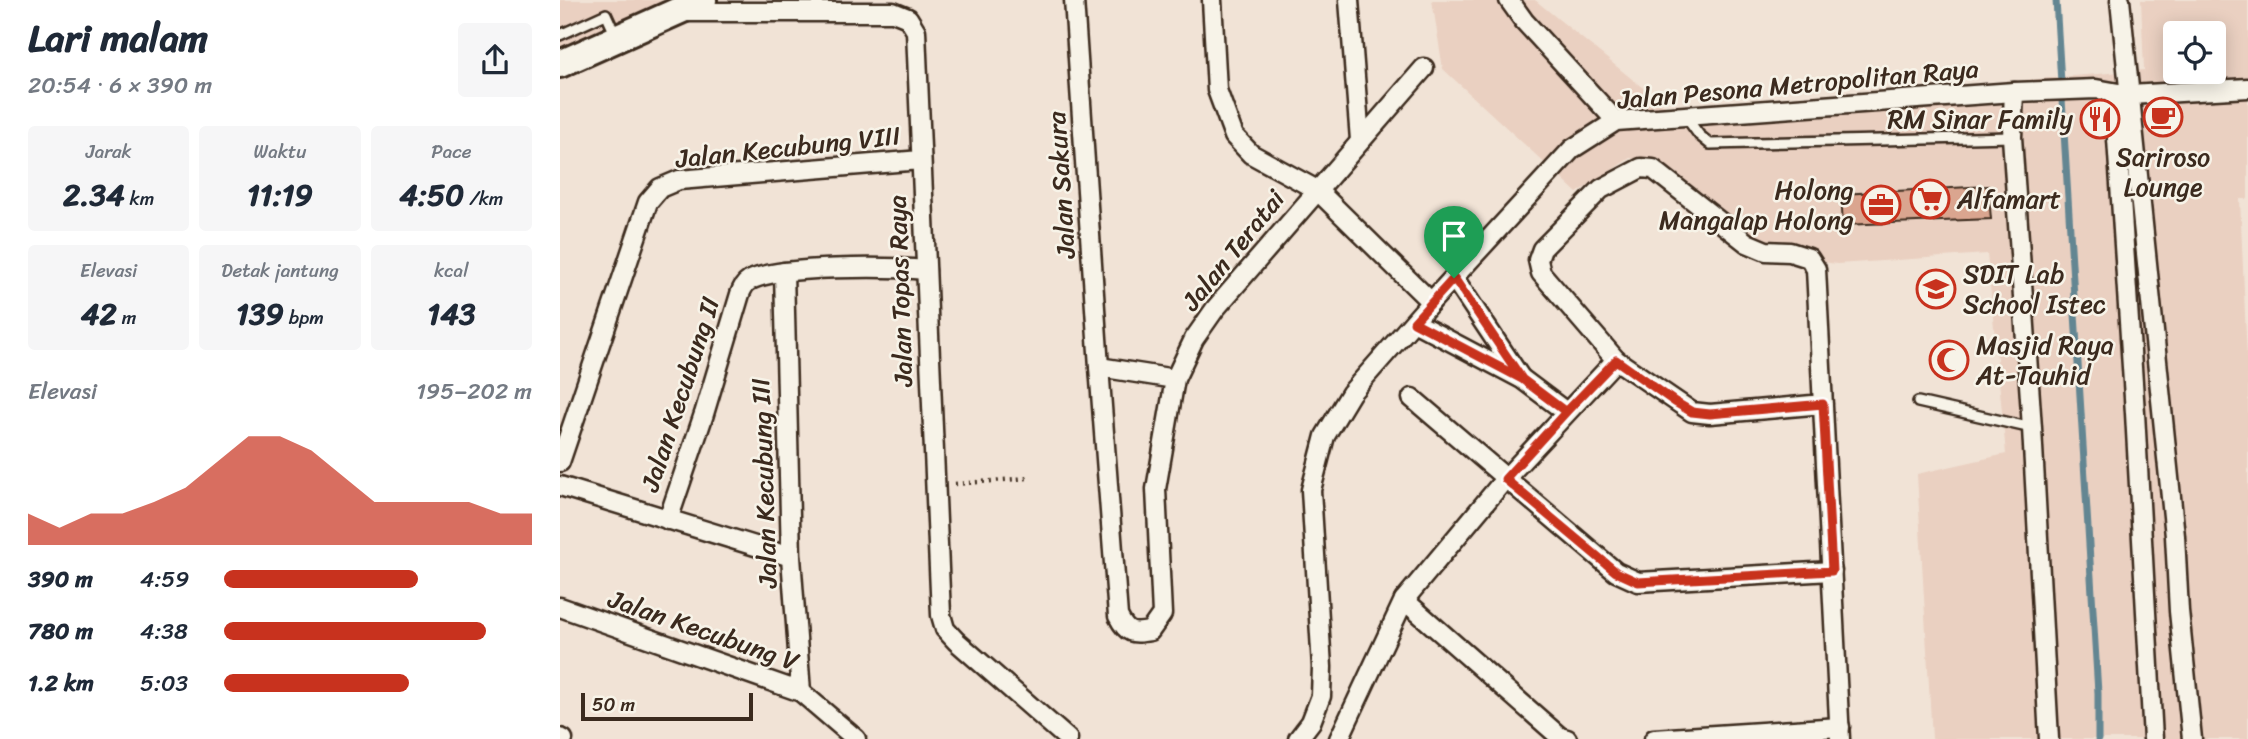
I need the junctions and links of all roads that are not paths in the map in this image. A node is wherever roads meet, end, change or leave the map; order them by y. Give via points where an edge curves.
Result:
1 (704, 0) edge
2 (1074, 0) edge
3 (1212, 0) edge
4 (1349, 0) edge
5 (1509, 0) edge
6 (2120, 0) edge
7 (676, 6) edge
8 (560, 35) edge
9 (618, 40) junction
10 (560, 64) edge
11 (1424, 68) dead end
12 (2248, 88) edge
13 (2023, 92) junction
14 (2122, 94) junction
15 (1686, 117) junction
16 (1616, 121) junction
17 (2012, 137) junction
18 (1360, 140) junction
19 (921, 160) junction
20 (1317, 190) junction
21 (926, 270) junction
22 (784, 272) junction
23 (1454, 278) junction
24 (1431, 302) junction
25 (1414, 322) junction
26 (1616, 360) junction
27 (1099, 367) junction
28 (1175, 379) junction
29 (1522, 379) junction
30 (1412, 398) dead end
31 (1918, 402) dead end
32 (1823, 404) junction
33 (1566, 412) junction
34 (2032, 428) junction
35 (560, 462) edge
36 (1505, 479) junction
37 (560, 486) edge
38 (668, 520) junction
39 (791, 557) junction
40 (1832, 571) junction
41 (1405, 600) junction
42 (560, 607) edge
43 (1150, 631) joint
44 (801, 692) junction
45 (1840, 733) edge
46 (856, 739) edge
47 (1068, 739) edge
48 (1298, 739) edge
49 (1339, 739) edge
50 (1567, 739) edge
51 (1654, 739) edge
52 (2049, 739) edge
53 (2153, 739) edge
54 (2192, 739) edge

1 - 7 main road
2 - 27 street, Jalan Sakura
3 - 20 street via 1217,90 1234,135 1251,154
4 - 18 street
5 - 16 street
6 - 14 street
7 - 9 main road
7 - 19 street, Jalan Topas Raya via 893,12 908,18 916,31
8 - 9 lane via 606,14
9 - 10 main road
11 - 18 street, Jalan Teratai
12 - 14 street, Jalan Pesona Metropolitan Raya
13 - 14 street, Jalan Pesona Metropolitan Raya via 2096,89
13 - 15 street, Jalan Pesona Metropolitan Raya
13 - 17 street
14 - 53 street
14 - 54 street via 2175,536
15 - 16 street, Jalan Pesona Metropolitan Raya
15 - 17 lane via 1710,144
16 - 23 street, Jalan Pesona Metropolitan Raya via 1572,149
17 - 34 street
18 - 20 street, Jalan Teratai
19 - 21 street, Jalan Topas Raya
19 - 35 street, Jalan Kecubung VIII via 679,180 660,188 648,202
20 - 24 street
20 - 28 street, Jalan Teratai via 1214,309
21 - 22 street
21 - 47 street, Jalan Topas Raya via 945,629
22 - 38 street, Jalan Kecubung II via 750,280 743,288
22 - 39 street, Jalan Kecubung III
23 - 24 street, Jalan Pesona Metropolitan Raya
23 - 29 street
24 - 25 street, Jalan Pesona Metropolitan Raya
25 - 29 street
25 - 48 street, Jalan Pesona Metropolitan Raya via 1351,393 1325,436 1311,490 1321,696
26 - 32 street via 1692,412
26 - 32 street via 1549,284 1538,260 1542,249 1601,189 1641,168 1653,169 1747,243 1809,258 1816,269
26 - 33 street
27 - 28 street
27 - 43 street, Jalan Sakura via 1118,616 1124,628 1135,634
28 - 43 street, Jalan Teratai via 1156,489 1163,614
29 - 33 street
30 - 36 street
31 - 34 lane
32 - 40 street
33 - 36 street
34 - 52 street
36 - 40 street via 1616,572 1638,582
36 - 41 street
37 - 38 street
38 - 39 street
39 - 44 street, Jalan Kecubung III
40 - 45 street
41 - 49 street
41 - 50 street
42 - 44 street, Jalan Kecubung V
44 - 46 street, Jalan Kecubung V
45 - 51 street

